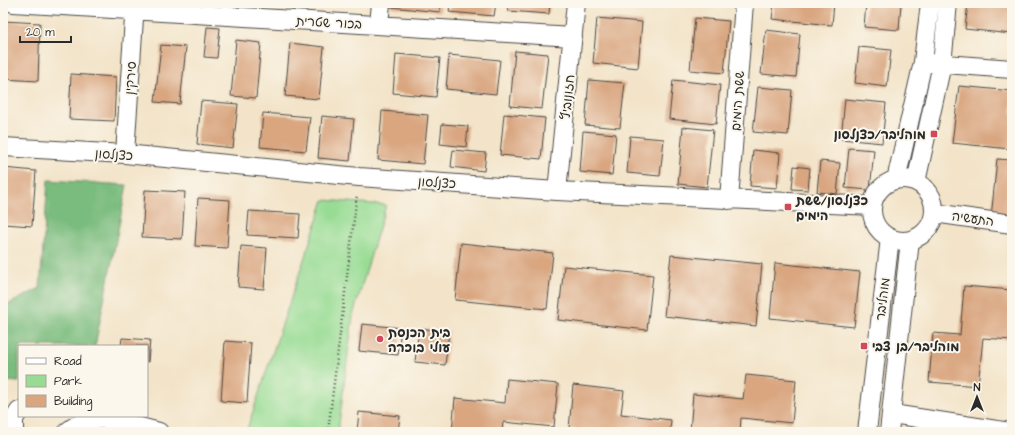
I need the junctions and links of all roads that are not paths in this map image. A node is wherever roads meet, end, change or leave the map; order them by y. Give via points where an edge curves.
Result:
1 (13, 3) edge
2 (381, 3) edge
3 (576, 3) edge
4 (744, 3) edge
5 (930, 3) edge
6 (948, 3) edge
7 (135, 7) edge
8 (380, 25) junction
9 (573, 37) junction
10 (923, 62) junction
11 (942, 64) junction
12 (1012, 69) edge
13 (3, 147) edge
14 (125, 154) junction
15 (896, 180) junction
16 (916, 182) junction
17 (557, 191) junction
18 (730, 200) junction
19 (872, 206) junction
20 (934, 213) junction
21 (1012, 224) edge
22 (890, 238) junction
23 (910, 240) junction
24 (18, 413) edge
25 (892, 414) junction
26 (1012, 416) edge
27 (103, 417) edge
28 (67, 426) edge
29 (14, 432) edge
30 (159, 432) edge
31 (867, 432) edge
32 (889, 432) edge
33 (1010, 432) edge

1 - 7 street, בכור שטרית
2 - 8 street
3 - 9 street, חזונוביץ
4 - 18 street, ששת הימים
5 - 10 street
6 - 11 street
7 - 8 street, בכור שטרית
7 - 14 street, סירקין
8 - 9 street, בכור שטרית
9 - 17 street, חזונוביץ
10 - 11 street
10 - 15 street
11 - 12 street
11 - 16 street
13 - 14 street, כצנלסון
14 - 17 street, כצנלסון via 359,177
15 - 16 street
15 - 19 street via 880,189
16 - 20 street via 929,195
17 - 18 street, כצנלסון
18 - 19 street, כצנלסון
19 - 22 street via 876,225
20 - 21 street, התעשיה
20 - 23 street via 926,230
22 - 23 street
22 - 31 street, מוהליבר
23 - 25 street, מוהליבר
24 - 29 street via 14,420
25 - 32 street, מוהליבר
25 - 33 street
26 - 33 street
27 - 28 street
27 - 30 street

